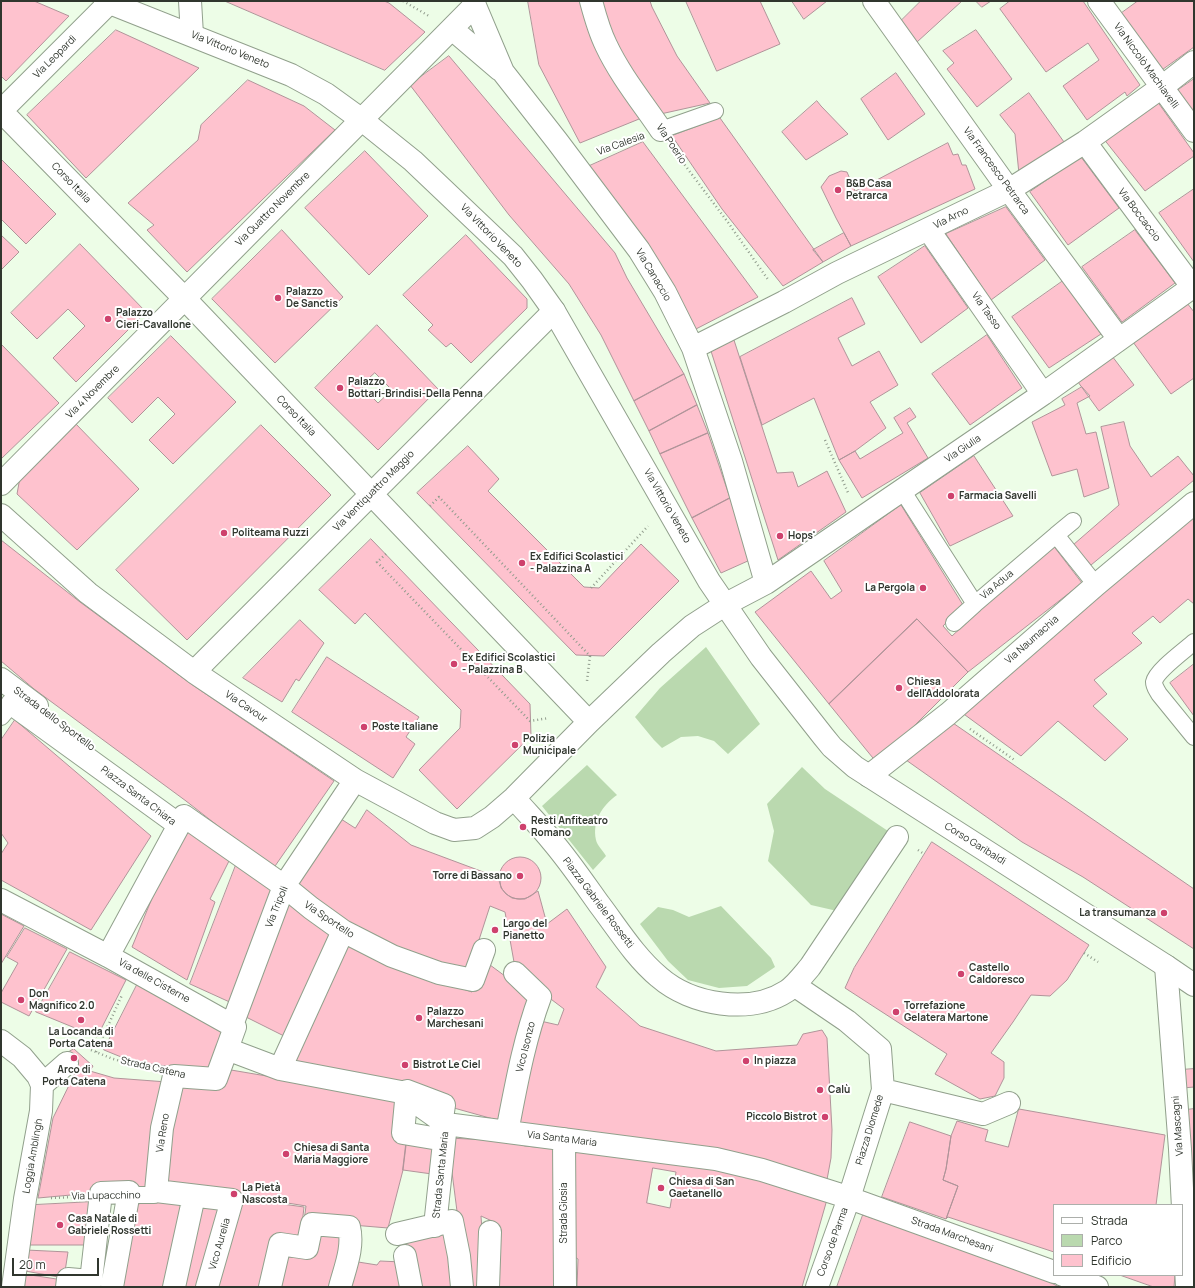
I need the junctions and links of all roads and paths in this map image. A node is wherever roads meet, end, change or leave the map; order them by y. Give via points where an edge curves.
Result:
1 (190, 1) edge
2 (591, 1) edge
3 (874, 1) edge
4 (1099, 1) edge
5 (107, 2) edge
6 (474, 3) edge
7 (452, 29) junction
8 (192, 35) junction
9 (1194, 62) edge
10 (502, 72) junction
11 (1162, 87) junction
12 (1, 111) edge
13 (715, 111) dead end
14 (362, 120) junction
15 (661, 130) junction
16 (1194, 131) edge
17 (1085, 142) junction
18 (572, 162) junction
19 (1009, 190) junction
20 (928, 229) junction
21 (767, 278) dead end
22 (1193, 287) edge
23 (185, 299) junction
24 (554, 311) junction
25 (1119, 339) junction
26 (693, 348) junction
27 (1043, 394) junction
28 (825, 440) dead end
29 (1, 484) edge
30 (902, 490) junction
31 (371, 494) junction
32 (1194, 502) edge
33 (430, 506) dead end
34 (666, 506) junction
35 (1, 515) edge
36 (860, 519) junction
37 (1073, 521) dead end
38 (1056, 535) junction
39 (386, 554) dead end
40 (766, 583) junction
41 (1096, 585) junction
42 (591, 588) dead end
43 (726, 604) junction
44 (975, 604) junction
45 (954, 623) dead end
46 (1194, 642) edge
47 (194, 672) junction
48 (1, 678) edge
49 (779, 679) joint
50 (586, 682) dead end
51 (6, 710) edge
52 (948, 714) junction
53 (556, 717) dead end
54 (589, 722) junction
55 (1194, 737) edge
56 (1016, 761) dead end
57 (869, 776) junction
58 (355, 780) junction
59 (514, 798) junction
60 (181, 821) junction
61 (897, 837) dead end
62 (284, 886) junction
63 (1, 900) edge
64 (343, 931) junction
65 (484, 950) dead end
66 (1084, 953) dead end
67 (108, 956) junction
68 (1098, 962) dead end
69 (1166, 966) junction
70 (134, 970) junction
71 (515, 973) dead end
72 (794, 984) junction
73 (1194, 985) edge
74 (232, 1025) junction
75 (1, 1041) edge
76 (86, 1049) dead end
77 (227, 1049) junction
78 (96, 1052) junction
79 (68, 1063) dead end
80 (280, 1069) junction
81 (174, 1076) junction
82 (42, 1085) junction
83 (883, 1090) junction
84 (407, 1097) junction
85 (1009, 1103) dead end
86 (444, 1122) junction
87 (507, 1132) junction
88 (564, 1139) junction
89 (156, 1190) junction
90 (100, 1195) junction
91 (128, 1195) junction
92 (194, 1196) junction
93 (849, 1198) junction
94 (25, 1199) junction
95 (232, 1200) joint
96 (444, 1223) junction
97 (490, 1232) dead end
98 (397, 1234) dead end
99 (405, 1256) dead end
100 (1053, 1272) edge
101 (1066, 1276) edge
102 (14, 1287) edge
103 (67, 1287) edge
104 (112, 1287) edge
105 (174, 1287) edge
106 (207, 1287) edge
107 (270, 1287) edge
108 (340, 1287) edge
109 (411, 1287) edge
110 (462, 1287) edge
111 (488, 1287) edge
112 (565, 1287) edge
113 (817, 1287) edge
114 (1097, 1287) edge
115 (1188, 1287) edge

1 - 8 street
2 - 15 street, Via Poerio via 606,45
3 - 19 street, Via Francesco Petrarca
4 - 11 street, Via Niccolò Machiavelli
5 - 8 street, Via Vittorio Veneto
5 - 12 street, Via Leopardi
6 - 7 street, Via Quattro Novembre
6 - 10 street, Via Canaccio
7 - 10 street
7 - 14 street, Via Quattro Novembre
8 - 14 street, Via Vittorio Veneto via 291,75 326,94
9 - 11 street, Via Arno
10 - 18 street, Via Canaccio
11 - 16 street, Via Niccolò Machiavelli
11 - 17 street, Via Arno
12 - 23 street, Corso Italia
13 - 15 lane
14 - 23 street, Via Quattro Novembre
14 - 24 street, Via Vittorio Veneto via 414,161 508,251
15 - 18 path, Via Calesia
15 - 21 path, Via Poerio
17 - 19 street, Via Arno
17 - 22 street, Via Boccaccio
18 - 26 street, Via Canaccio via 638,250 665,292
19 - 20 street, Via Arno
19 - 25 street, Via Francesco Petrarca
20 - 26 street, Via Arno
20 - 27 street, Via Tasso
22 - 25 street, Via Giulia
23 - 29 street, Via 4 Novembre
23 - 31 street, Corso Italia
24 - 31 street, Via Ventiquattro Maggio
24 - 34 street, Via Vittorio Veneto
25 - 27 street, Via Giulia
26 - 40 street, Via Canaccio via 731,460
27 - 30 street, Via Giulia
28 - 36 path
30 - 36 street, Via Giulia
30 - 44 lane, Via Adua
31 - 47 street, Via Ventiquattro Maggio
31 - 54 street, Corso Italia
32 - 41 street, Via Naumachia
33 - 50 path via 439,497 590,656
34 - 42 path
34 - 43 street, Via Vittorio Veneto via 709,581
35 - 47 street, Via Cavour via 88,593
36 - 40 street, Via Giulia
37 - 38 lane, Via Adua
38 - 41 lane
38 - 44 lane, Via Adua
39 - 53 path via 377,562 530,721
40 - 43 street, Via Giulia
41 - 52 street, Via Naumachia
43 - 49 street, Via Vittorio Veneto via 761,657
43 - 54 street via 692,626
44 - 45 lane
46 - 55 lane via 1166,665 1154,682 1159,694
47 - 58 street, Via Cavour
48 - 60 street, Strada dello Sportello
49 - 57 street, Corso Garibaldi via 832,747
51 - 60 street, Piazza Santa Chiara
52 - 56 path
52 - 57 street, Via Naumachia
54 - 59 street
57 - 69 street, Corso Garibaldi
58 - 59 street, Via Cavour via 435,824 454,830 476,828
58 - 62 street, Via Tripoli
59 - 72 street, Piazza Gabriele Rossetti via 553,842 640,958 659,978 689,996 709,1002 741,1004 774,998 788,991
60 - 62 street, Via Sportello
60 - 67 street, Piazza Santa Chiara
61 - 72 street, Piazza Gabriele Rossetti via 810,967
62 - 64 street, Via Sportello
62 - 74 street, Via Tripoli
63 - 67 street, Via delle Cisterne
64 - 65 street, Via Sportello via 399,958 439,973 473,980
64 - 80 street
66 - 68 path
67 - 70 street, Via delle Cisterne
69 - 73 street, Corso Garibaldi
69 - 115 street, Via Mascagni
70 - 74 street, Via delle Cisterne
70 - 78 path
71 - 87 street, Vico Isonzo via 540,997 522,1057
72 - 83 street, Piazza Diomede via 847,1021 880,1049
74 - 77 street via 236,1027
75 - 82 street via 22,1057
76 - 78 path, Strada Catena
77 - 80 street
77 - 81 street, Strada Catena via 216,1079
78 - 81 path, Strada Catena
79 - 82 street
80 - 84 street, Via Santa Maria via 401,1092
81 - 89 street, Via Reno via 162,1128
82 - 94 street, Loggia Amblingh via 41,1111
83 - 85 street via 983,1114
83 - 93 street, Piazza Diomede
84 - 86 street, Via Santa Maria
84 - 86 street via 403,1133 439,1139
86 - 87 street, Via Santa Maria
86 - 96 street, Strada Santa Maria
87 - 88 street, Via Santa Maria
88 - 93 street, Via Santa Maria via 716,1159 762,1170
88 - 112 street, Strada Giosia
89 - 91 lane, Via Lupacchino via 154,1195
89 - 92 street, Via Lupacchino
90 - 91 street via 129,1192
90 - 94 path, Via Lupacchino
90 - 103 street via 91,1281 68,1280
91 - 104 street
92 - 95 street, Via Lupacchino
92 - 105 street
93 - 100 street, Strada Marchesani
93 - 113 street, Corso de Parma
94 - 102 street, Loggia Amblingh
95 - 106 street, Vico Aurelia
96 - 98 street
96 - 110 street, Strada Santa Maria via 459,1256
97 - 111 street
99 - 109 street
101 - 114 street
107 - 108 street via 280,1244 307,1248 312,1224 349,1227 352,1238

